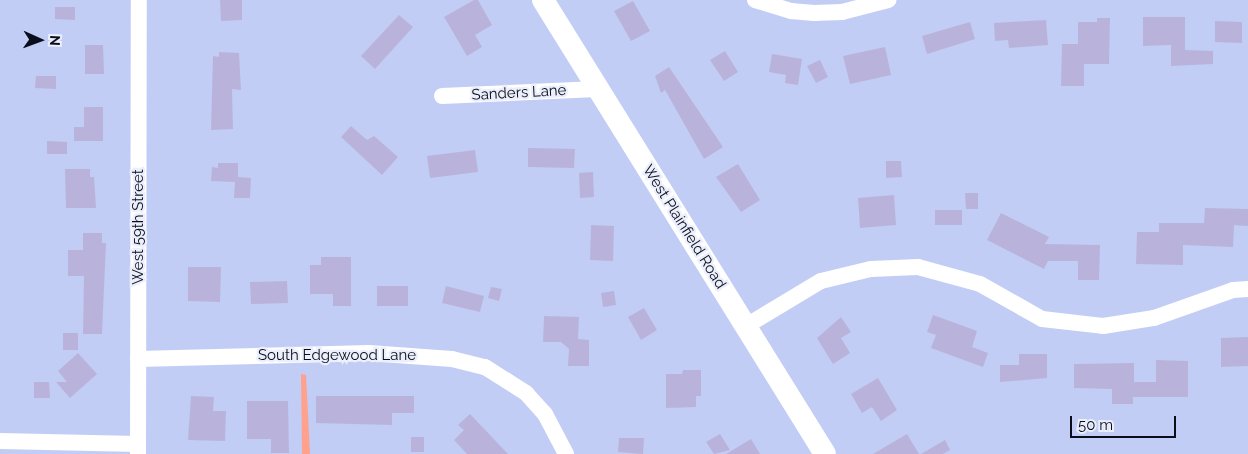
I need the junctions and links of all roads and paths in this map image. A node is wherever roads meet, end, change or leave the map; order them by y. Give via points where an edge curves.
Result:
1 (139, 0) edge
2 (543, 0) edge
3 (755, 0) edge
4 (888, 0) edge
5 (597, 89) junction
6 (442, 96) dead end
7 (1248, 289) edge
8 (746, 326) junction
9 (138, 359) junction
10 (0, 441) edge
11 (138, 449) edge
12 (566, 454) edge
13 (825, 454) edge

1 - 9 street, West 59th Street
2 - 5 main road, West Plainfield Road
3 - 4 street via 791,11 814,13 842,12
5 - 6 street, Sanders Lane
5 - 8 main road, West Plainfield Road
7 - 8 street via 1233,290 1154,318 1103,326 1042,320 980,284 918,267 871,269 821,281
8 - 13 main road, West Plainfield Road
9 - 11 street, West 59th Street
9 - 12 street, South Edgewood Lane via 369,353 419,355 484,367 526,393 545,414
10 - 11 street

